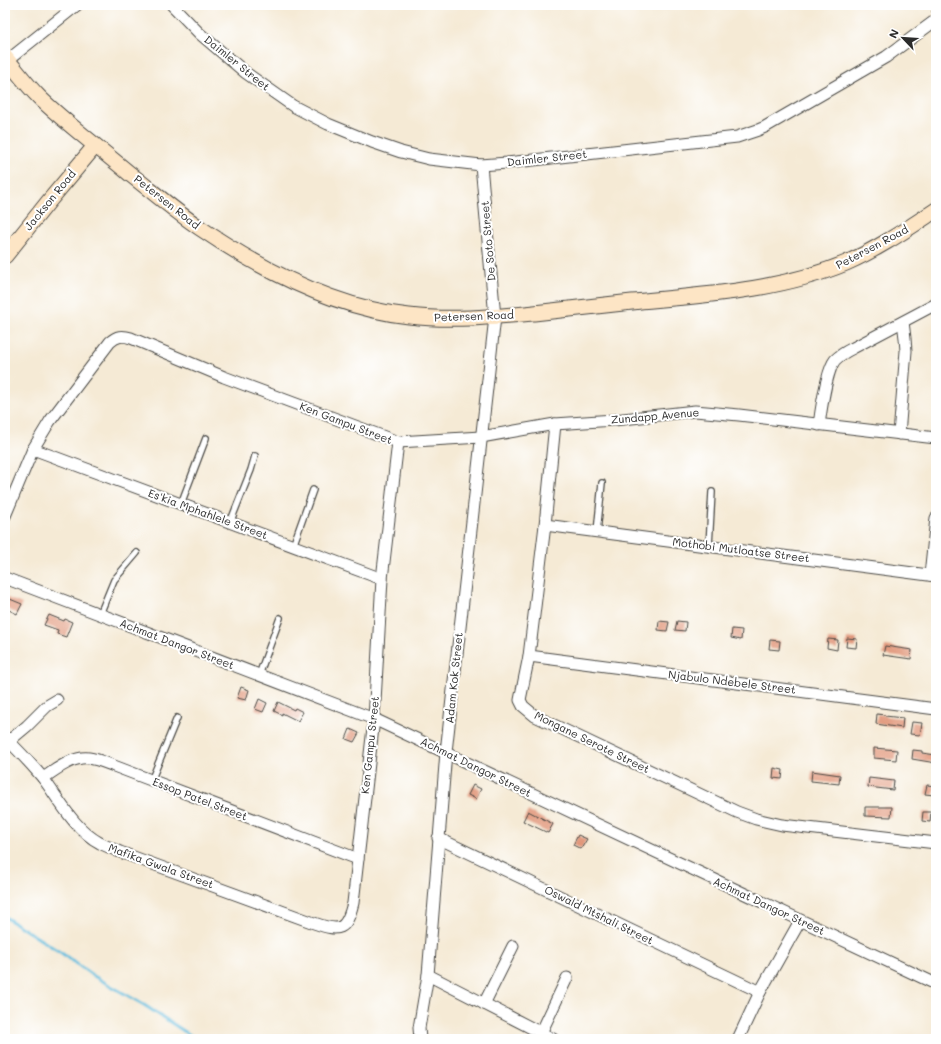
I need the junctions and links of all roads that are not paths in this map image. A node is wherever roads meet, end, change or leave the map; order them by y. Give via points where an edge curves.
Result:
1 (77, 5) edge
2 (172, 5) edge
3 (935, 22) edge
4 (6, 59) edge
5 (95, 146) junction
6 (481, 165) junction
7 (936, 210) edge
8 (5, 256) edge
9 (936, 304) edge
10 (495, 317) junction
11 (903, 322) junction
12 (555, 424) junction
13 (818, 424) junction
14 (898, 434) junction
15 (481, 437) junction
16 (206, 438) dead end
17 (936, 438) edge
18 (398, 442) junction
19 (33, 449) junction
20 (255, 456) dead end
21 (602, 483) dead end
22 (313, 490) dead end
23 (712, 492) dead end
24 (181, 504) junction
25 (5, 516) edge
26 (936, 518) edge
27 (230, 522) junction
28 (545, 525) junction
29 (597, 532) junction
30 (292, 546) junction
31 (709, 546) junction
32 (137, 553) dead end
33 (933, 575) edge
34 (5, 578) edge
35 (382, 579) junction
36 (100, 614) junction
37 (280, 618) dead end
38 (529, 656) junction
39 (259, 675) junction
40 (57, 700) dead end
41 (936, 709) edge
42 (177, 718) dead end
43 (374, 719) junction
44 (7, 739) edge
45 (446, 752) junction
46 (43, 778) junction
47 (151, 780) junction
48 (438, 838) junction
49 (936, 843) edge
50 (358, 859) junction
51 (800, 921) junction
52 (334, 928) joint
53 (513, 946) dead end
54 (428, 975) junction
55 (567, 978) dead end
56 (936, 984) edge
57 (760, 992) junction
58 (484, 1004) junction
59 (541, 1033) junction
60 (420, 1039) edge
61 (553, 1039) edge
62 (738, 1039) edge

1 - 4 street
2 - 6 street, Daimler Street via 199,33 246,73 293,106 328,124 401,152 429,159
3 - 6 street, Daimler Street via 874,64 749,134
4 - 5 street, Petersen Road via 40,98
5 - 8 street, Jackson Road
5 - 10 street, Petersen Road via 199,227 237,252 316,292 366,308 408,316 451,319
6 - 10 street, De Soto Street
7 - 10 street, Petersen Road via 849,262 793,281 729,292
9 - 11 street
10 - 15 street, Adam Kok Street
11 - 13 street via 834,361
11 - 14 street via 906,351
12 - 13 street, Zundapp Avenue via 695,411
12 - 15 street, Zundapp Avenue
12 - 28 street, Mongane Serote Street
13 - 14 street, Zundapp Avenue
14 - 17 street, Zundapp Avenue
15 - 18 street, Zundapp Avenue
15 - 45 street, Adam Kok Street
16 - 24 lane
18 - 19 street, Ken Gampu Street via 224,377 131,338 120,336 114,338 100,354 50,421
18 - 35 street, Ken Gampu Street
19 - 24 street, Es'kia Mphahlele Street
19 - 25 street, Ken Gampu Street
20 - 27 lane
21 - 29 lane
22 - 30 lane
23 - 31 lane
24 - 27 street, Es'kia Mphahlele Street
26 - 33 street
27 - 30 street, Es'kia Mphahlele Street
28 - 29 street, Mothobi Mutloatse Street
28 - 38 street, Mongane Serote Street
29 - 31 street, Mothobi Mutloatse Street
30 - 35 street, Es'kia Mphahlele Street
31 - 33 street, Mothobi Mutloatse Street
32 - 36 lane via 114,580
34 - 36 street, Achmat Dangor Street
35 - 43 street, Ken Gampu Street
36 - 39 street, Achmat Dangor Street
37 - 39 lane
38 - 41 street, Njabulo Ndebele Street
38 - 49 street, Mongane Serote Street via 520,700 535,716 737,812 782,825
39 - 43 street, Achmat Dangor Street
40 - 44 street via 47,706 27,726
42 - 47 lane
43 - 45 street, Achmat Dangor Street
43 - 50 street, Ken Gampu Street
44 - 46 street, Mafika Gwala Street
45 - 48 street, Adam Kok Street
45 - 51 street, Achmat Dangor Street
46 - 47 street, Essop Patel Street via 76,759 89,758
46 - 52 street, Mafika Gwala Street via 76,824 100,843 314,923
47 - 50 street, Essop Patel Street
48 - 54 street, Adam Kok Street
48 - 57 street, Oswald Mtshali Street
50 - 52 street, Ken Gampu Street via 350,913 340,928
51 - 56 street, Achmat Dangor Street
51 - 57 street
53 - 58 street
54 - 58 street
54 - 60 street, Adam Kok Street via 419,1028
55 - 59 street
57 - 62 street
58 - 59 street
59 - 61 street

